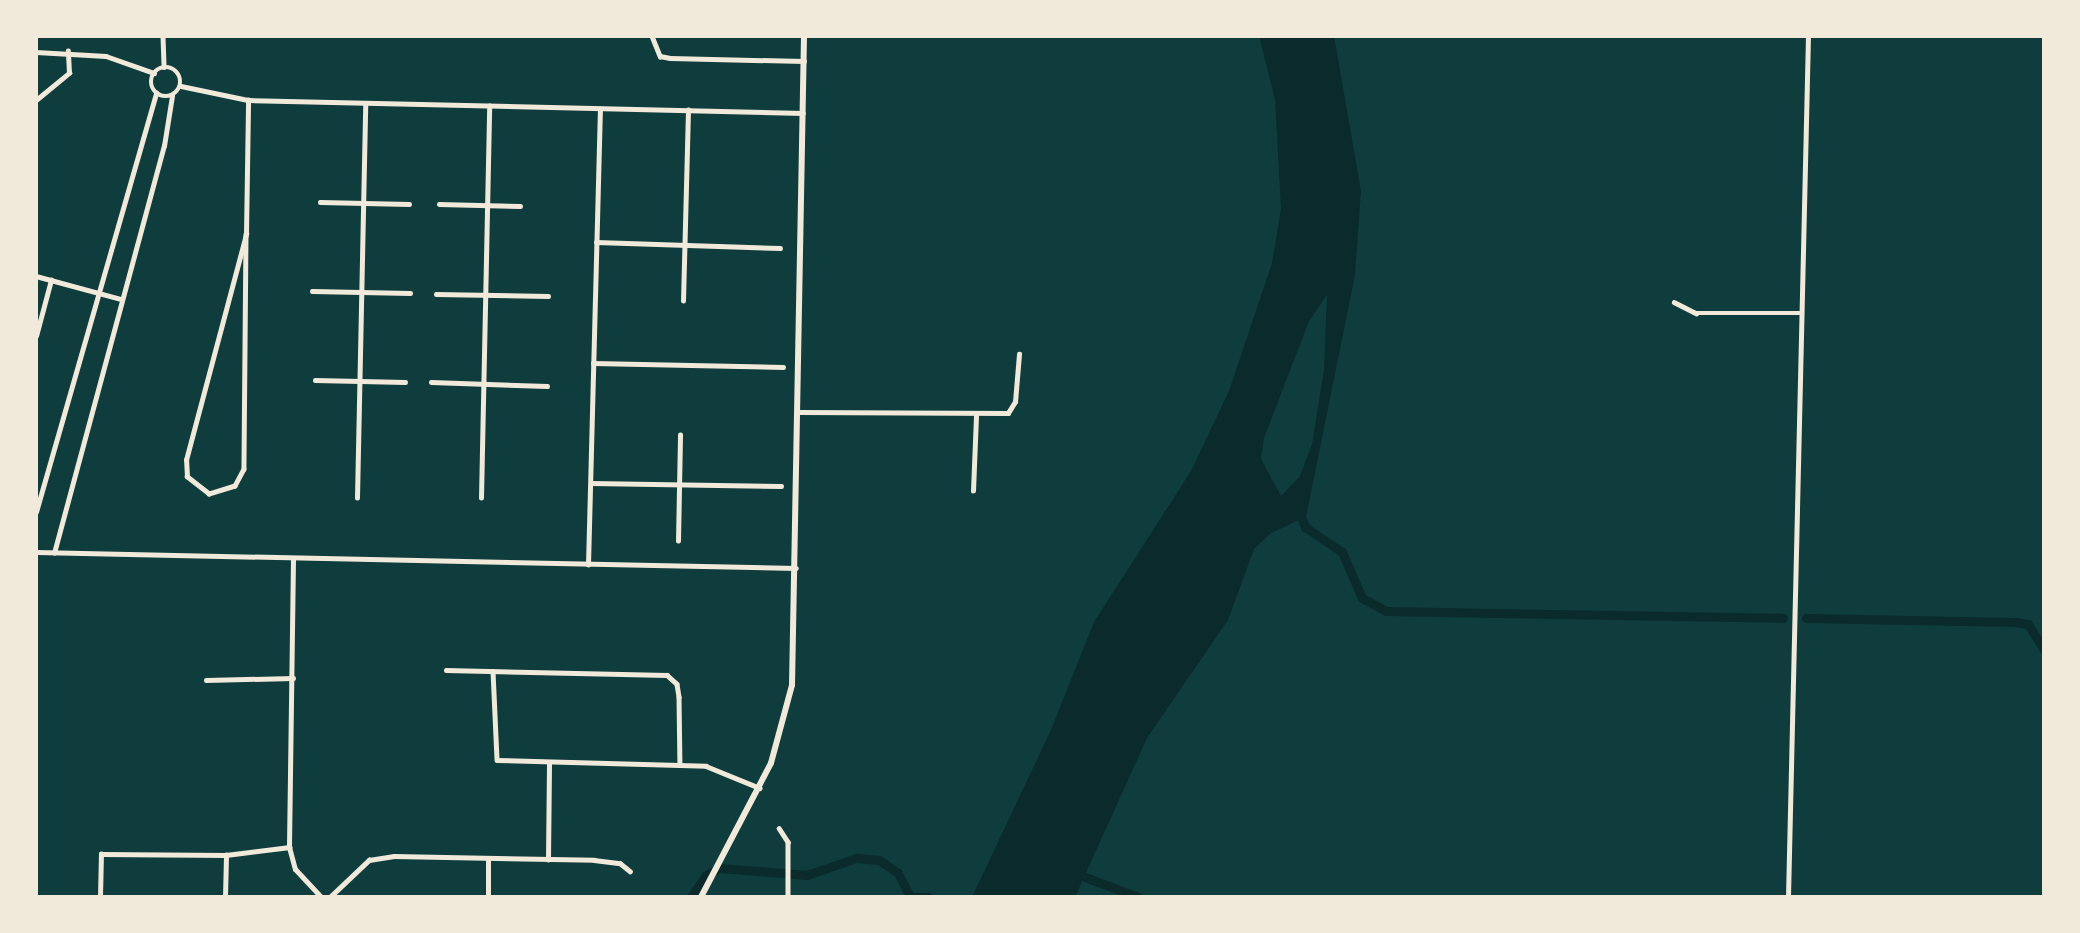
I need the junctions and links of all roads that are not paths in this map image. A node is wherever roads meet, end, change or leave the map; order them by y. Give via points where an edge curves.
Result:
1 (163, 36) edge
2 (652, 36) edge
3 (804, 36) edge
4 (1808, 36) edge
5 (68, 51) junction
6 (36, 52) edge
7 (804, 61) junction
8 (164, 67) junction
9 (154, 73) junction
10 (181, 86) junction
11 (156, 93) junction
12 (172, 96) junction
13 (36, 100) edge
14 (248, 100) junction
15 (365, 104) junction
16 (489, 106) junction
17 (600, 109) junction
18 (688, 110) junction
19 (803, 113) junction
20 (320, 202) dead end
21 (363, 203) junction
22 (409, 204) dead end
23 (439, 204) dead end
24 (487, 206) junction
25 (520, 206) dead end
26 (246, 234) junction
27 (596, 242) junction
28 (684, 245) junction
29 (780, 248) dead end
30 (36, 276) edge
31 (51, 280) junction
32 (312, 291) dead end
33 (361, 292) junction
34 (97, 293) junction
35 (410, 293) dead end
36 (436, 294) dead end
37 (485, 295) junction
38 (548, 296) dead end
39 (121, 299) junction
40 (683, 301) dead end
41 (1674, 302) dead end
42 (1802, 313) junction
43 (36, 336) edge
44 (1019, 354) dead end
45 (593, 363) junction
46 (783, 367) dead end
47 (315, 380) dead end
48 (359, 381) junction
49 (405, 382) dead end
50 (431, 382) dead end
51 (483, 384) junction
52 (547, 386) dead end
53 (799, 412) junction
54 (976, 415) junction
55 (680, 435) dead end
56 (591, 483) junction
57 (679, 485) junction
58 (781, 486) dead end
59 (973, 491) dead end
60 (357, 498) dead end
61 (481, 498) dead end
62 (36, 512) edge
63 (678, 541) dead end
64 (36, 552) edge
65 (54, 553) junction
66 (293, 559) junction
67 (588, 565) junction
68 (796, 568) junction
69 (446, 670) dead end
70 (493, 671) junction
71 (293, 678) junction
72 (206, 680) dead end
73 (549, 763) junction
74 (680, 765) junction
75 (760, 788) junction
76 (779, 828) dead end
77 (289, 847) junction
78 (226, 855) junction
79 (488, 859) junction
80 (548, 860) junction
81 (630, 871) dead end
82 (100, 897) edge
83 (225, 897) edge
84 (321, 897) edge
85 (330, 897) edge
86 (488, 897) edge
87 (701, 897) edge
88 (788, 897) edge
89 (1788, 897) edge

1 - 8 street
2 - 7 street via 660,56 670,58
3 - 7 main road
4 - 42 street
5 - 6 street
5 - 9 street via 106,56
5 - 13 street via 69,73
7 - 19 main road
8 - 9 street
8 - 10 street via 177,70
9 - 11 street
10 - 12 street
10 - 14 street
11 - 12 street
11 - 34 street
12 - 39 street via 164,146
14 - 15 street
14 - 26 street
15 - 16 street
15 - 21 street
16 - 17 street
16 - 24 street
17 - 18 street
17 - 27 street
18 - 19 street
18 - 28 street
19 - 53 main road
20 - 21 street
21 - 22 street
21 - 33 street
23 - 24 street
24 - 25 street
24 - 37 street
26 - 26 street via 186,460 187,477 209,494 235,486 244,469
27 - 28 street
27 - 45 street
28 - 29 street
28 - 40 street
30 - 31 street
31 - 34 street
31 - 43 street
32 - 33 street
33 - 35 street
33 - 48 street
34 - 39 street
34 - 62 street
36 - 37 street
37 - 38 street
37 - 51 street
39 - 65 street
41 - 42 street via 1696,312
42 - 89 street
44 - 54 street via 1013,409
45 - 46 street
45 - 56 street
47 - 48 street
48 - 49 street
48 - 60 street
50 - 51 street
51 - 52 street
51 - 61 street
53 - 54 street
53 - 68 main road
54 - 59 street
55 - 57 street
56 - 57 street
56 - 67 street
57 - 58 street
57 - 63 street
64 - 65 street
65 - 66 street
66 - 67 street
66 - 71 street
67 - 68 street
68 - 75 main road via 792,685 780,738
69 - 70 street
70 - 73 street via 497,760
70 - 74 street via 673,678 679,697
71 - 72 street
71 - 77 street
73 - 74 street
73 - 80 street
74 - 75 street via 719,768
75 - 87 main road
76 - 88 street via 788,842
77 - 78 street
77 - 84 street via 295,869
78 - 82 street via 101,854
78 - 83 street
79 - 80 street
79 - 85 street via 369,860
79 - 86 street
80 - 81 street via 620,863

